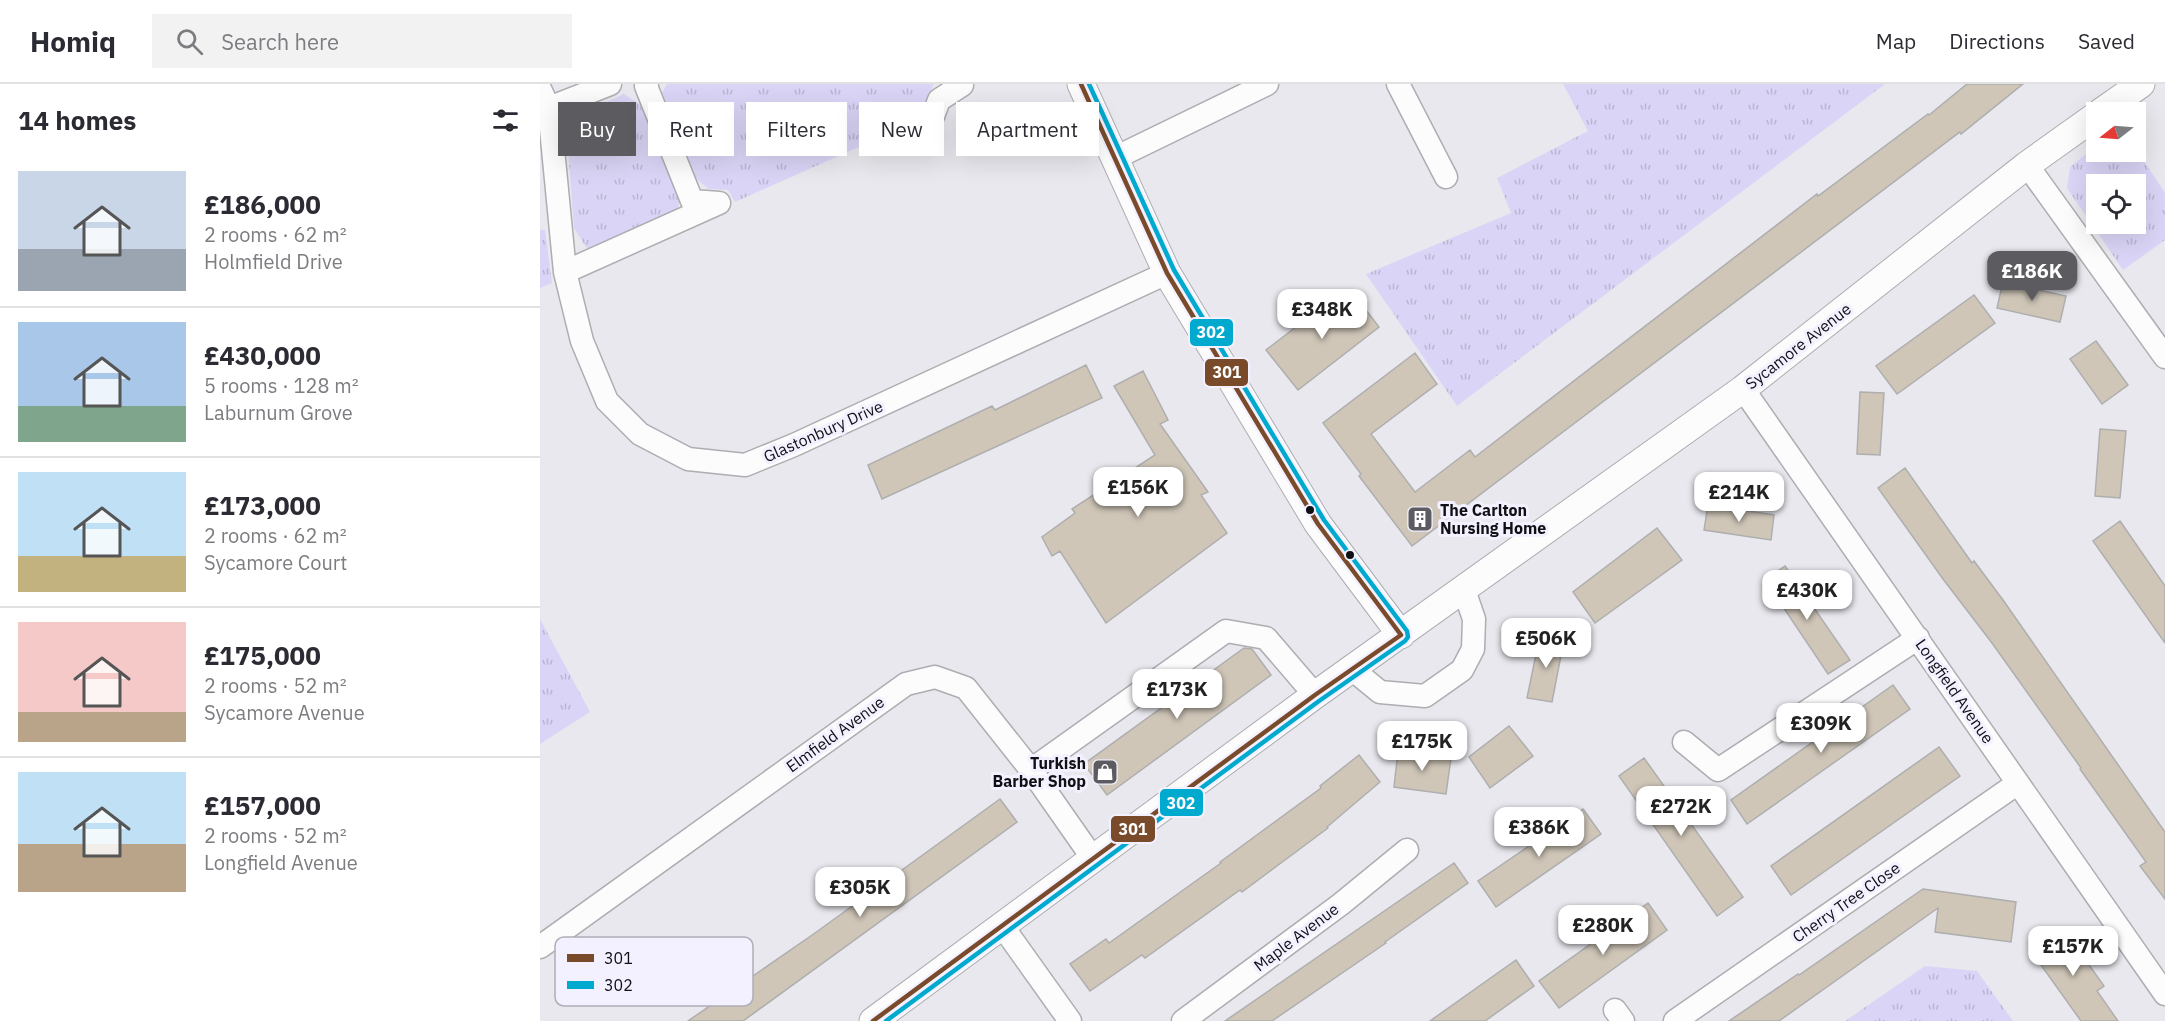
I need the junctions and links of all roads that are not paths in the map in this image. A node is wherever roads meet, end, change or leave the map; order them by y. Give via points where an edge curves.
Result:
1 (610, 84) edge
2 (647, 84) edge
3 (962, 84) edge
4 (1081, 84) edge
5 (1267, 84) edge
6 (1398, 84) edge
7 (2141, 84) edge
8 (545, 99) edge
9 (938, 102) edge
10 (2115, 102) edge
11 (2086, 124) edge
12 (1115, 158) junction
13 (2027, 165) junction
14 (1446, 177) dead end
15 (565, 272) junction
16 (1167, 273) junction
17 (2165, 357) edge
18 (1743, 389) junction
19 (1464, 590) junction
20 (1401, 635) junction
21 (1918, 638) junction
22 (1353, 670) junction
23 (1315, 695) junction
24 (1684, 742) dead end
25 (1031, 770) junction
26 (2018, 783) junction
27 (1407, 850) dead end
28 (1094, 860) junction
29 (1003, 927) junction
30 (540, 947) edge
31 (2165, 994) edge
32 (873, 1021) edge
33 (1070, 1021) edge
34 (1183, 1021) edge
35 (1675, 1021) edge

1 - 8 street, Glastonbury Drive
2 - 15 street via 692,201 719,203
3 - 9 street
4 - 12 street
5 - 12 street
6 - 14 street
7 - 10 street
8 - 15 street, Glastonbury Drive
11 - 13 street, Sycamore Avenue
12 - 16 street
13 - 17 street
13 - 18 street, Sycamore Avenue
15 - 16 street, Glastonbury Drive via 582,341 608,401 640,434 688,459 745,465
16 - 20 street via 1318,524
18 - 19 street, Sycamore Avenue
18 - 21 street, Longfield Avenue
19 - 20 street, Sycamore Avenue
19 - 22 street via 1474,619 1473,649 1462,670 1425,696 1380,692
20 - 22 street, Sycamore Avenue
21 - 24 street via 1718,770
21 - 26 street, Longfield Avenue
22 - 23 street, Sycamore Avenue
23 - 25 street via 1266,638 1226,631
23 - 28 street, Sycamore Avenue
25 - 28 street, Elmfield Avenue
25 - 30 street, Elmfield Avenue via 966,688 934,676 906,684
26 - 31 street, Longfield Avenue
26 - 35 street, Cherry Tree Close
27 - 34 street, Maple Avenue
28 - 29 street, Sycamore Avenue
29 - 32 street, Sycamore Avenue
29 - 33 street

